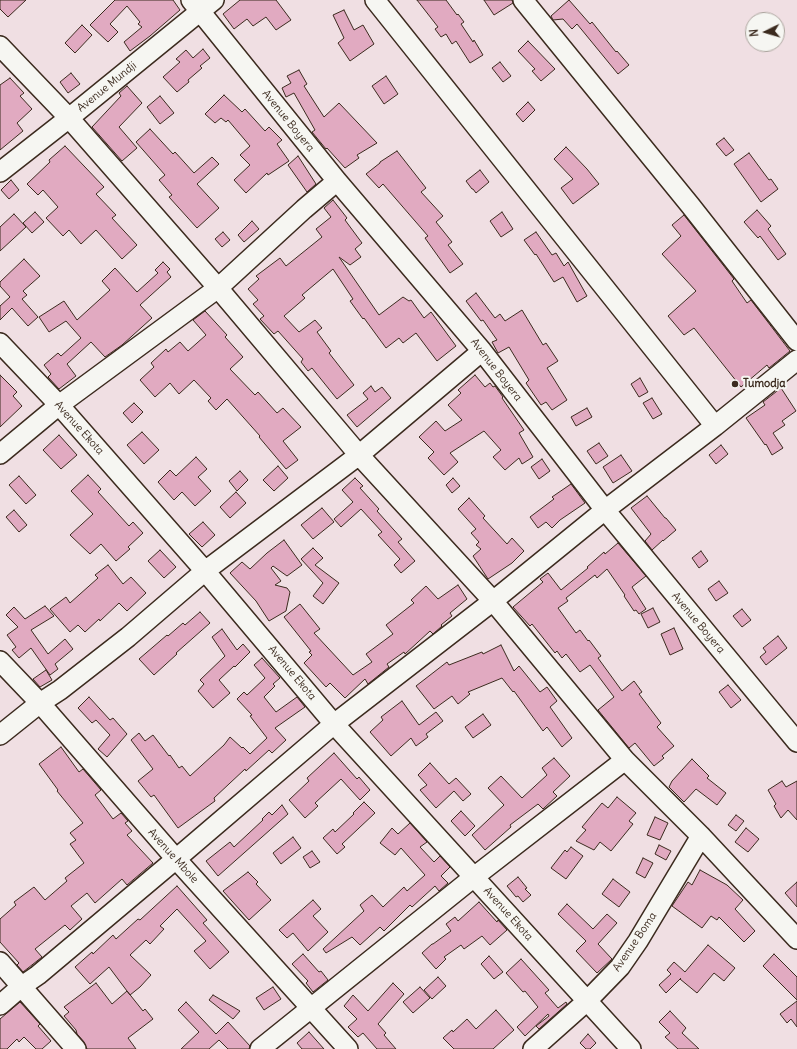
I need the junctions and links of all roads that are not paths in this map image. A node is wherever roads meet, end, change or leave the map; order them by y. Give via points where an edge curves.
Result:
1 (375, 0) edge
2 (523, 0) edge
3 (201, 4) edge
4 (0, 46) edge
5 (69, 118) junction
6 (0, 172) edge
7 (337, 181) junction
8 (218, 288) junction
9 (797, 341) edge
10 (0, 343) edge
11 (482, 351) junction
12 (797, 360) edge
13 (59, 405) junction
14 (715, 426) junction
15 (0, 454) edge
16 (359, 455) junction
17 (605, 510) junction
18 (205, 571) junction
19 (493, 601) junction
20 (0, 661) edge
21 (40, 703) junction
22 (334, 724) junction
23 (0, 735) edge
24 (797, 742) edge
25 (625, 760) junction
26 (701, 836) junction
27 (176, 859) junction
28 (474, 877) junction
29 (797, 938) edge
30 (0, 962) edge
31 (22, 986) junction
32 (587, 1001) junction
33 (0, 1005) edge
34 (312, 1009) junction
35 (76, 1049) edge
36 (260, 1049) edge
37 (348, 1049) edge
38 (533, 1049) edge
39 (631, 1049) edge

1 - 14 street
2 - 9 street
3 - 5 street, Avenue Mundji
3 - 7 street, Avenue Boyera
4 - 5 street
5 - 6 street, Avenue Mundji
5 - 8 street
7 - 8 street
7 - 11 street, Avenue Boyera
8 - 13 street
8 - 16 street
10 - 13 street, Avenue Ekota
11 - 16 street
11 - 17 street, Avenue Boyera
12 - 14 street
13 - 15 street
13 - 18 street, Avenue Ekota
14 - 17 street
16 - 18 street
16 - 19 street
17 - 19 street
17 - 24 street, Avenue Boyera
18 - 21 street via 128,637
18 - 22 street, Avenue Ekota
19 - 22 street
19 - 25 street
20 - 21 street, Avenue Mbole
21 - 23 street
21 - 27 street, Avenue Mbole
22 - 27 street
22 - 28 street, Avenue Ekota
25 - 26 street
25 - 28 street
26 - 29 street
26 - 32 street, Avenue Boma via 638,941 623,962
27 - 31 street
27 - 34 street, Avenue Mbole
28 - 32 street, Avenue Ekota
28 - 34 street
30 - 31 street
31 - 33 street
31 - 35 street
32 - 38 street, Avenue Boma
32 - 39 street, Avenue Ekota
34 - 36 street
34 - 37 street, Avenue Mbole

